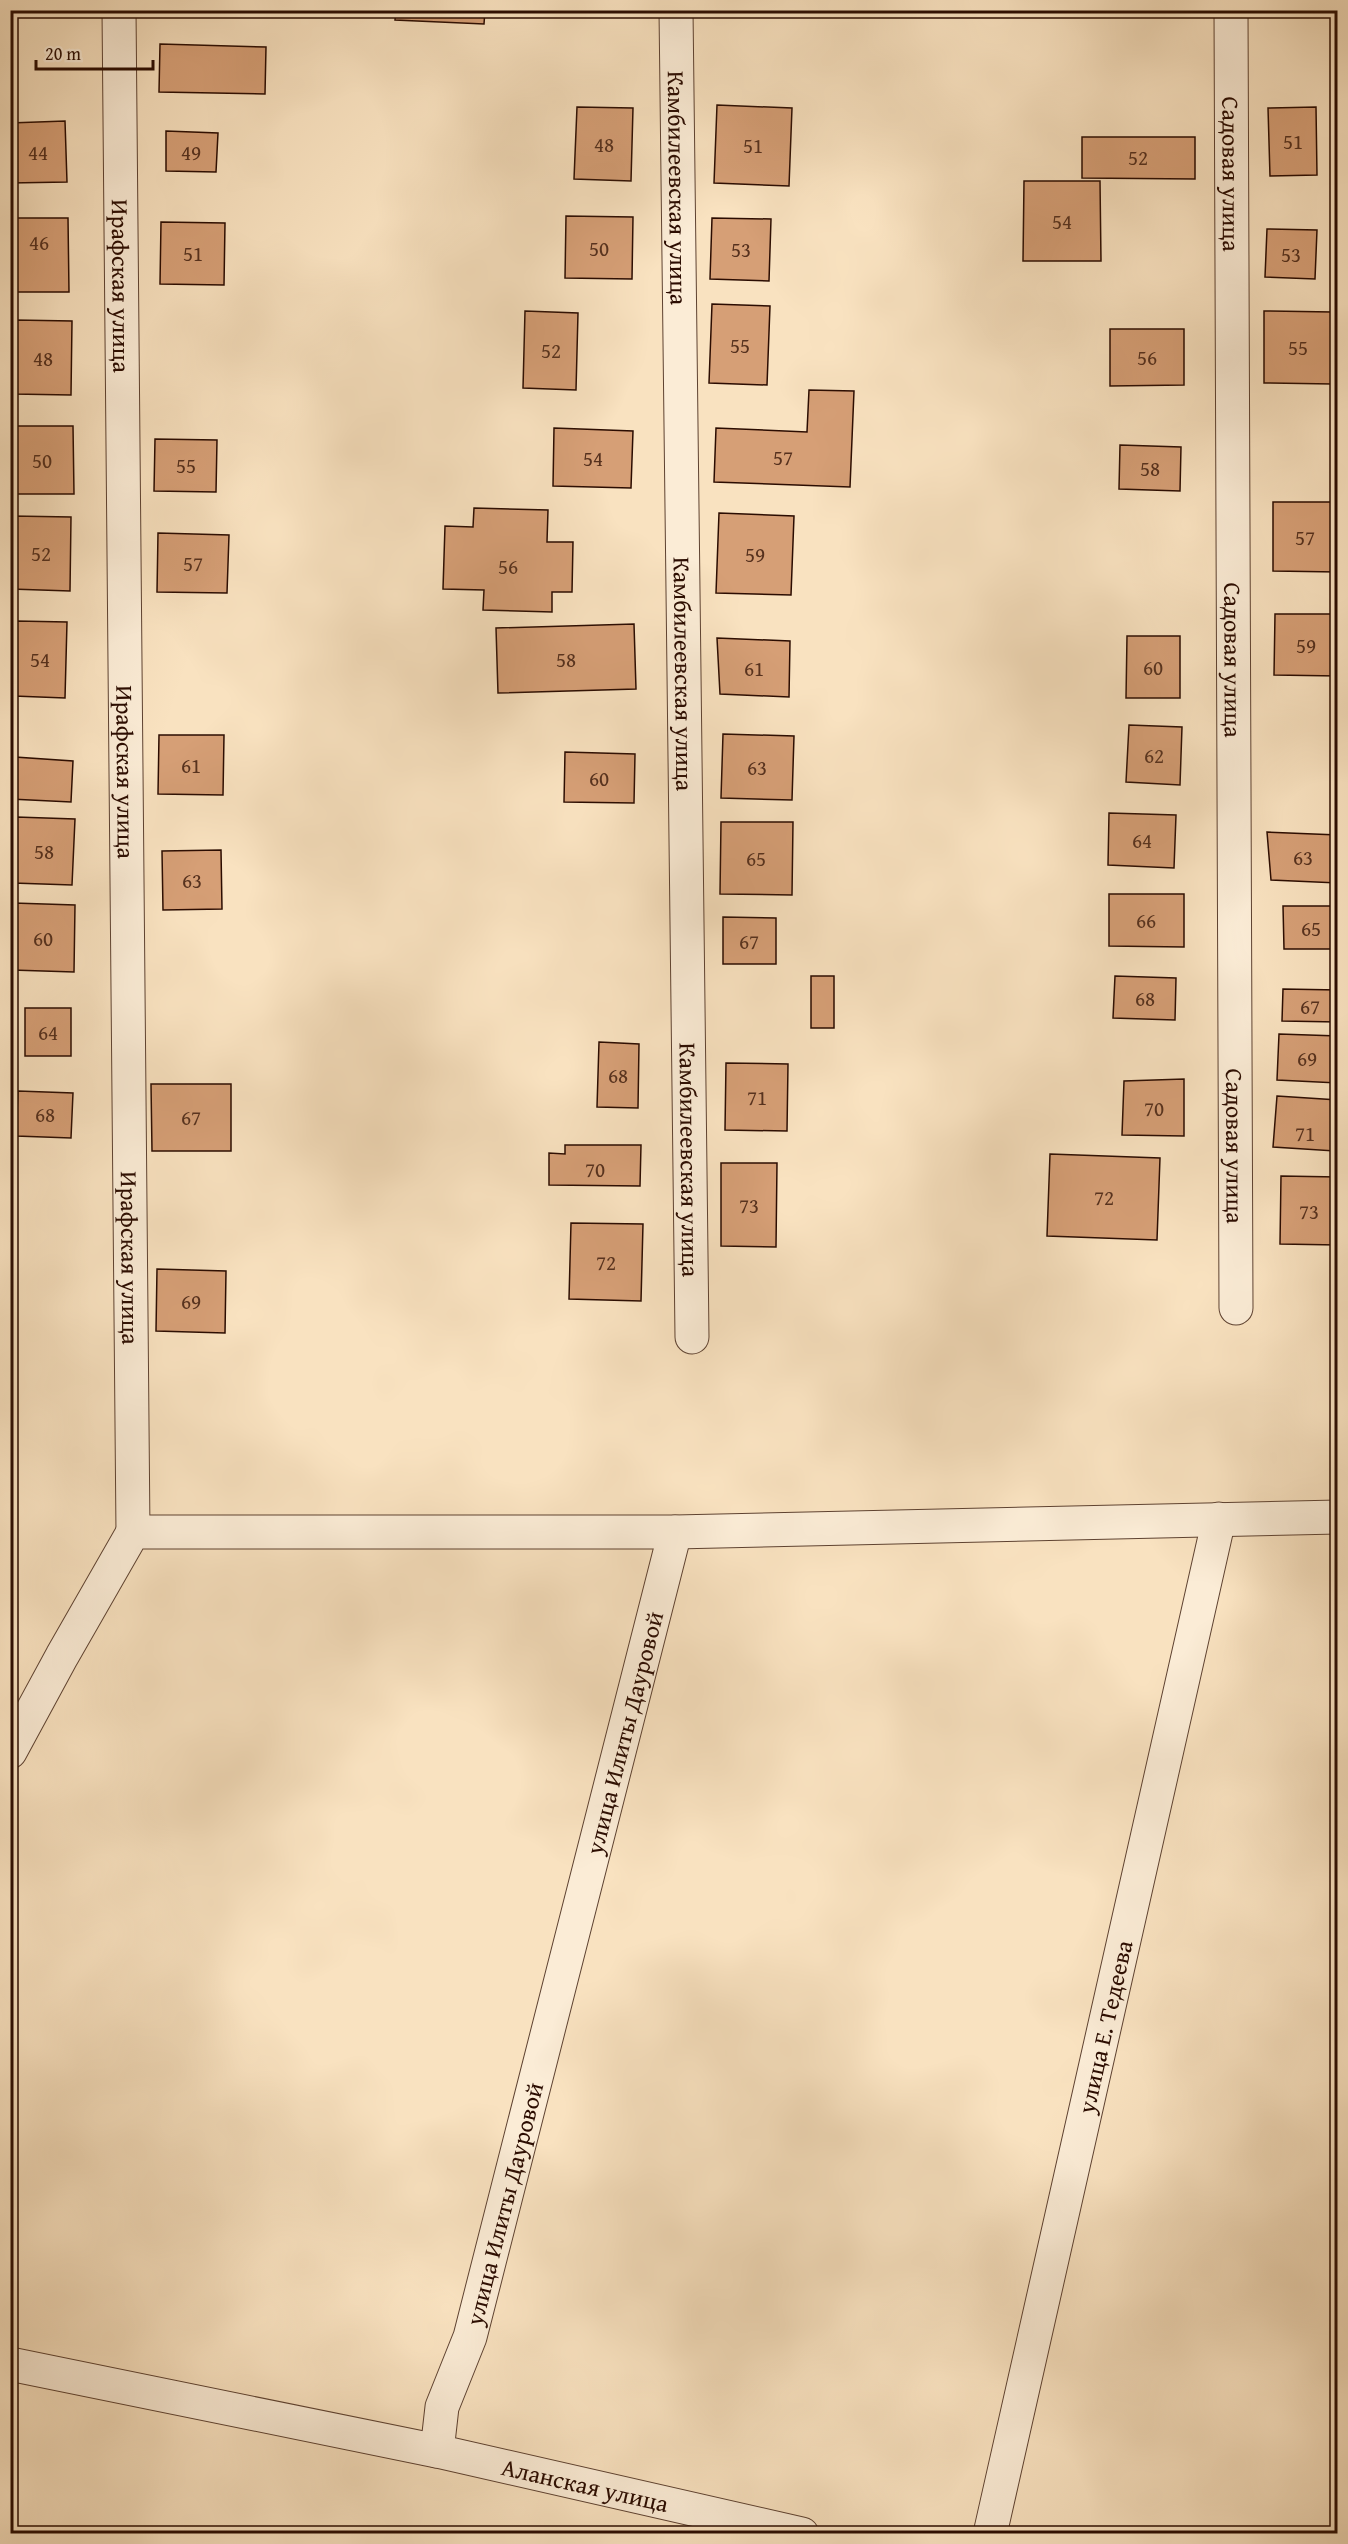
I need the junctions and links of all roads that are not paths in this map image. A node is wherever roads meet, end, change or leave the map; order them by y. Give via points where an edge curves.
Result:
1 (119, 10) edge
2 (676, 10) edge
3 (1231, 10) edge
4 (1236, 1308) dead end
5 (692, 1337) dead end
6 (1338, 1517) edge
7 (1219, 1519) junction
8 (133, 1532) junction
9 (675, 1532) junction
10 (10, 1752) edge
11 (10, 2364) edge
12 (437, 2451) junction
13 (802, 2534) edge
14 (990, 2534) edge

1 - 8 street, Ирафская улица
2 - 5 street, Камбилеевская улица
3 - 4 street, Садовая улица
6 - 7 street
7 - 9 street
7 - 14 street, улица Е. Тедеева
8 - 9 street
8 - 10 street
9 - 12 street, улица Илиты Дауровой via 470,2337 442,2407
11 - 12 street
12 - 13 street, Аланская улица

